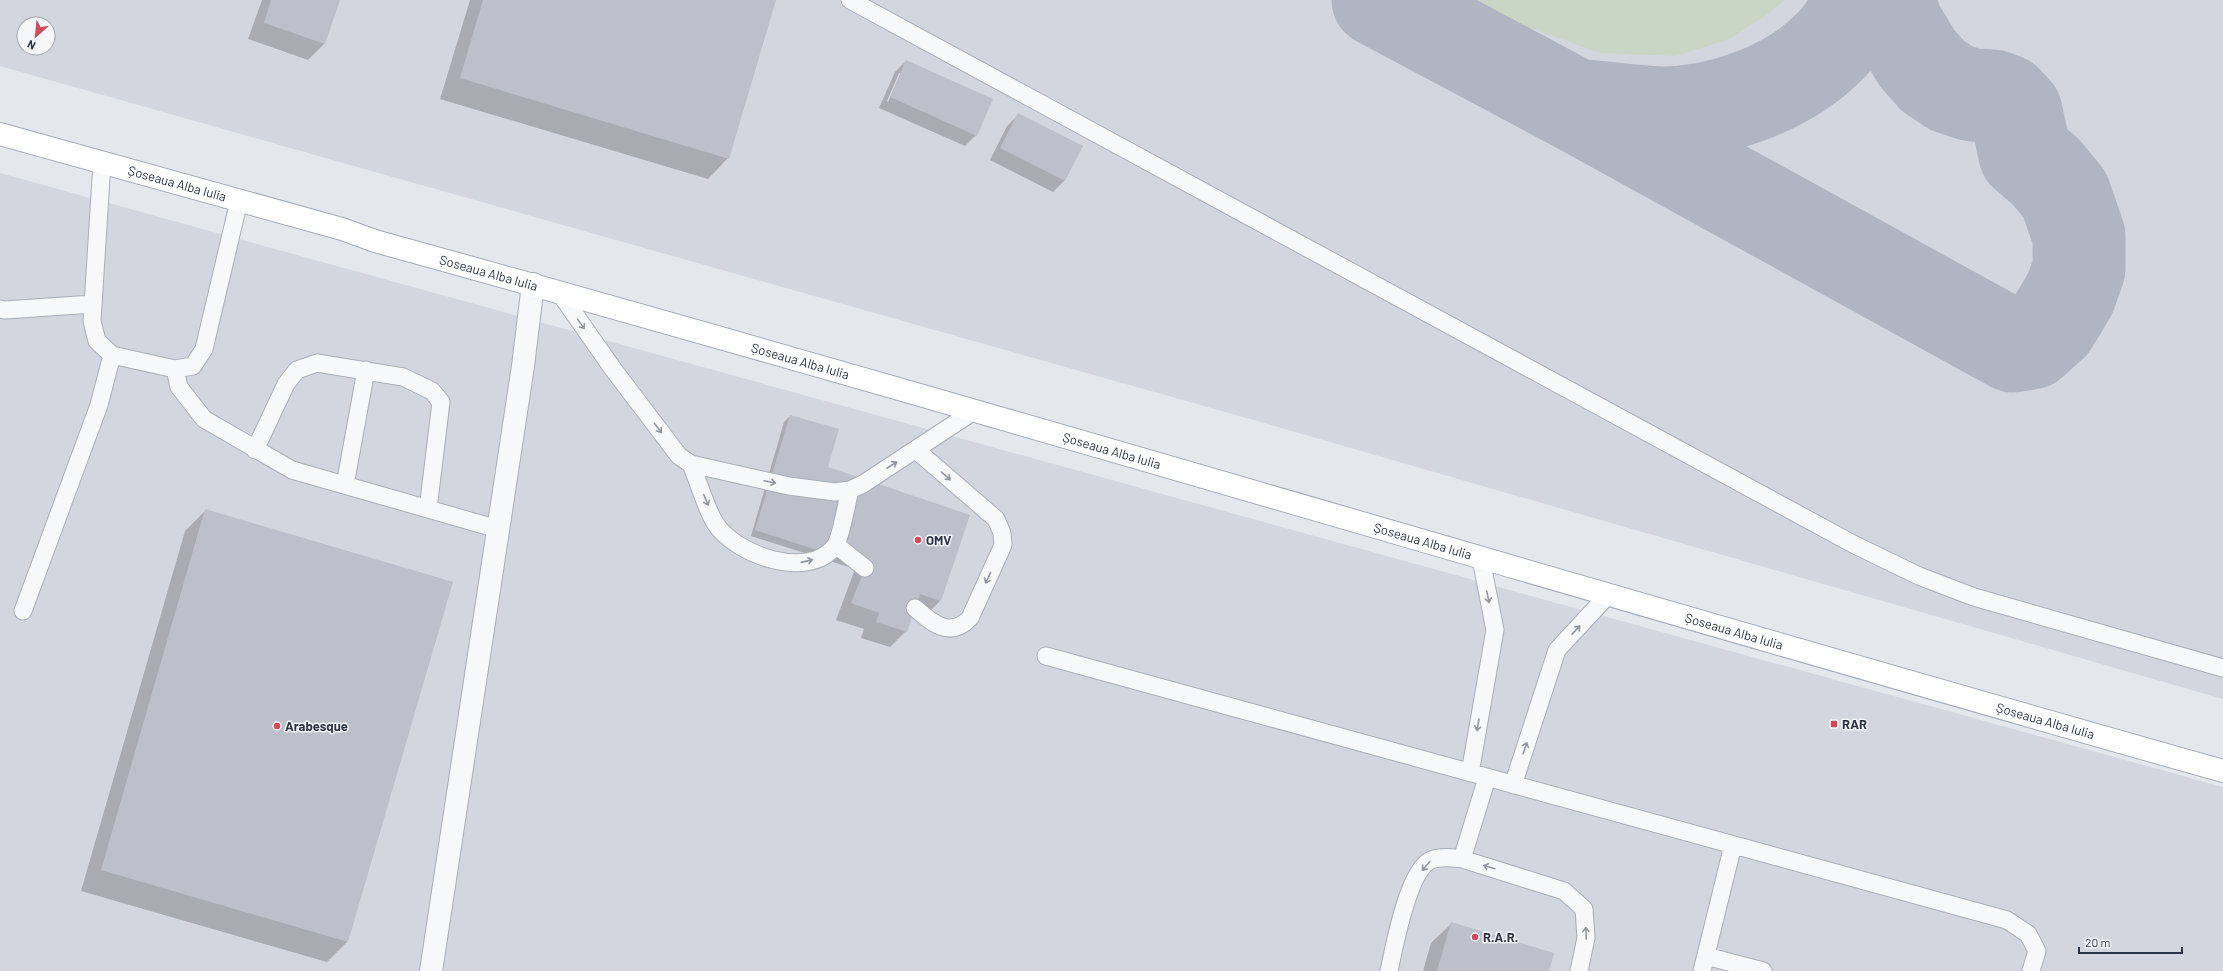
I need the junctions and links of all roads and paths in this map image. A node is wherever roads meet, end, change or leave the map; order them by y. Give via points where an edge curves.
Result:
1 (850, 0) edge
2 (0, 134) edge
3 (102, 163) junction
4 (239, 201) junction
5 (533, 284) junction
6 (559, 292) junction
7 (93, 304) junction
8 (0, 309) edge
9 (112, 355) junction
10 (175, 369) junction
11 (366, 370) junction
12 (974, 411) junction
13 (254, 450) junction
14 (916, 450) junction
15 (691, 464) junction
16 (345, 485) junction
17 (850, 490) junction
18 (428, 509) junction
19 (498, 529) junction
20 (836, 545) junction
21 (1480, 559) junction
22 (865, 568) dead end
23 (1608, 595) junction
24 (915, 608) dead end
25 (23, 610) dead end
26 (1046, 656) dead end
27 (2223, 668) edge
28 (2223, 770) edge
29 (1470, 773) junction
30 (1487, 778) junction
31 (1512, 785) junction
32 (1733, 845) junction
33 (1462, 858) junction
34 (1704, 964) edge
35 (430, 971) edge
36 (1389, 971) edge
37 (1580, 971) edge
38 (1763, 971) edge
39 (2031, 971) edge

1 - 27 lane via 1839,536 1913,573 1974,596
2 - 3 main road, Șoseaua Alba Iulia
3 - 4 main road, Șoseaua Alba Iulia
3 - 7 lane
4 - 5 main road, Șoseaua Alba Iulia
4 - 10 lane via 204,349 193,366
5 - 6 main road, Șoseaua Alba Iulia
5 - 19 street
6 - 12 main road, Șoseaua Alba Iulia
6 -> 15 lane via 679,456
7 - 8 lane
7 - 9 lane via 92,321 97,341
9 - 10 lane
9 - 25 lane via 99,405
10 - 13 lane via 179,387 204,419
11 - 13 lane via 316,363 297,370 286,384
11 - 16 lane
11 - 18 lane via 403,377 432,391 441,402
12 - 14 lane
12 - 21 main road, Șoseaua Alba Iulia
13 - 16 lane via 292,470
17 -> 14 lane
14 -> 24 lane via 996,519 1002,533 1003,545 970,618 963,625 952,629 944,628 930,621
15 -> 17 lane via 788,486 835,492
15 -> 20 lane via 715,524 731,542 751,553 768,558 805,563 828,553
16 - 18 lane
17 - 20 lane
18 - 19 lane
19 - 35 street
20 - 22 lane
21 - 23 main road, Șoseaua Alba Iulia
21 -> 29 lane via 1495,630
23 - 28 main road, Șoseaua Alba Iulia
31 -> 23 lane via 1557,650
26 - 29 lane
29 - 30 lane
30 - 31 lane
30 - 33 lane
31 - 32 lane
32 - 34 lane
32 - 39 lane via 2007,920 2028,934 2037,951
33 -> 36 lane via 1430,860 1418,874 1400,917
37 -> 33 lane via 1586,938 1584,909 1564,891
34 - 38 lane

